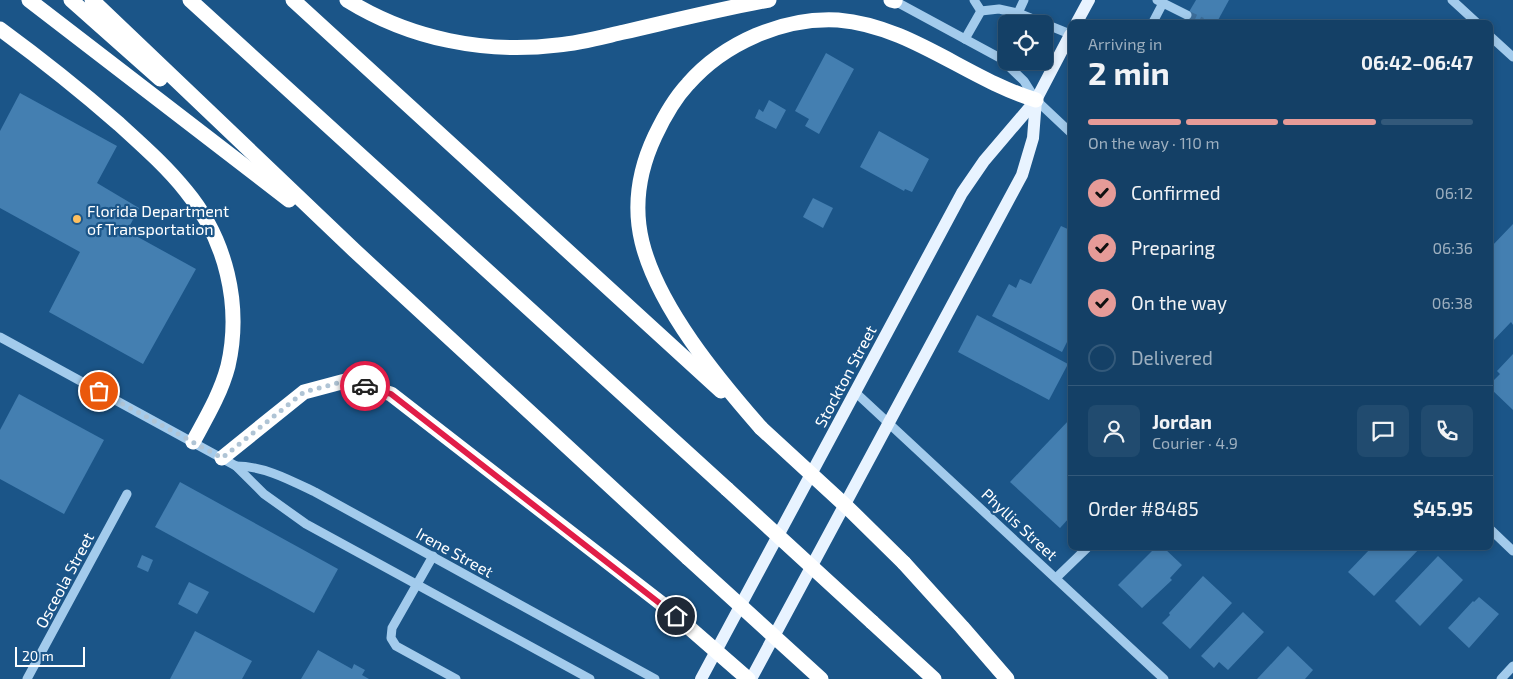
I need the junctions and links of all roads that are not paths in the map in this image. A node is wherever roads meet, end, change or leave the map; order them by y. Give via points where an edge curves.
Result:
1 (29, 0) edge
2 (72, 0) edge
3 (92, 0) edge
4 (190, 0) edge
5 (293, 0) edge
6 (347, 0) edge
7 (769, 0) edge
8 (894, 0) edge
9 (974, 0) edge
10 (1024, 0) edge
11 (1089, 0) edge
12 (1452, 0) edge
13 (1160, 2) edge
14 (981, 11) junction
15 (1018, 13) junction
16 (1188, 15) tunnel mouth
17 (1078, 20) edge
18 (1154, 20) edge
19 (1474, 20) edge
20 (0, 29) edge
21 (1068, 34) edge
22 (965, 39) junction
23 (1068, 39) edge
24 (1493, 39) edge
25 (1513, 57) edge
26 (1036, 100) junction
27 (1068, 130) edge
28 (354, 250) junction
29 (0, 337) edge
30 (855, 392) junction
31 (889, 422) junction
32 (761, 428) junction
33 (193, 442) junction
34 (222, 458) junction
35 (236, 466) junction
36 (127, 494) dead end
37 (1493, 532) edge
38 (1085, 550) edge
39 (1513, 551) edge
40 (433, 556) junction
41 (1056, 578) junction
42 (417, 584) junction
43 (1513, 666) edge
44 (27, 679) edge
45 (456, 679) edge
46 (590, 679) edge
47 (655, 679) edge
48 (700, 679) edge
49 (750, 679) edge
50 (821, 679) edge
51 (934, 679) edge
52 (1007, 679) edge
53 (1164, 679) edge
54 (1501, 679) edge

1 - 28 highway
2 - 28 highway
3 - 28 highway
4 - 51 highway, bridge
5 - 32 highway
6 - 7 highway via 395,24 435,37 472,45 542,47
8 - 22 street
9 - 14 street
10 - 15 street
11 - 17 main road
12 - 19 street
13 - 16 street
13 - 18 street
14 - 15 street via 999,9
14 - 22 street
15 - 21 street
20 - 33 highway via 83,94 154,156 188,192 212,231 229,281 233,327 223,380
22 - 26 street via 1008,64
23 - 26 main road, Stockton Street
24 - 25 street
26 - 27 street
26 - 30 main road, Stockton Street via 967,185
26 - 31 main road, Stockton Street via 1033,138 1022,175
26 - 32 highway via 995,85 910,39 865,24 836,20 797,23 754,36 717,58 688,84 664,117 642,172 637,216 642,242 656,281 674,314 718,376
28 - 50 highway, bridge
29 - 33 street, Irene Street
30 - 31 street, Phyllis Street
30 - 48 main road, Stockton Street
31 - 41 street, Phyllis Street
31 - 49 main road, Stockton Street
32 - 52 highway, bridge via 904,563
33 - 34 street, Irene Street
34 - 35 street, Irene Street
34 - 49 highway, bridge via 304,392 349,380 391,394 662,604
35 - 40 street, Irene Street via 250,466 294,482
35 - 42 street, Irene Street via 264,494 299,520
36 - 44 street, Osceola Street
37 - 39 street
38 - 41 street
40 - 42 street
40 - 47 street, Irene Street
41 - 53 street, Phyllis Street
42 - 45 street via 392,628 391,638 396,646
42 - 46 street, Irene Street
43 - 54 street

